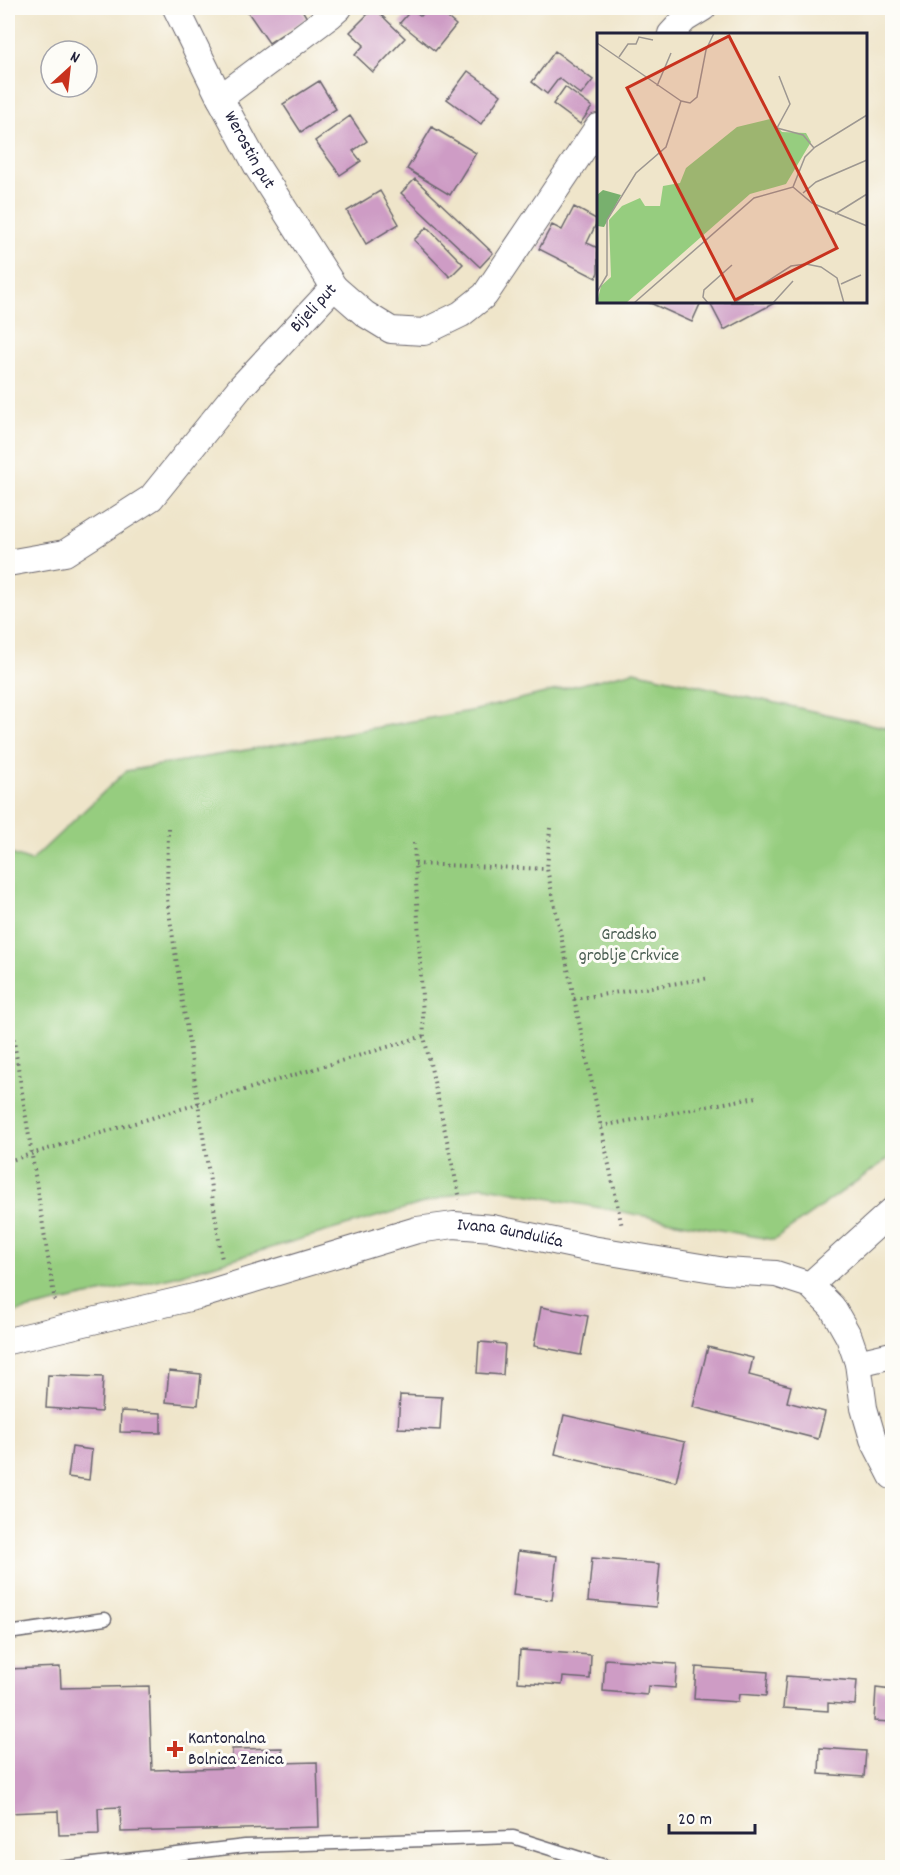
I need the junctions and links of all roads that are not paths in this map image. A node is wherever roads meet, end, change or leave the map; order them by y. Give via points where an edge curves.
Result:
1 (176, 8) edge
2 (339, 8) edge
3 (703, 8) edge
4 (671, 33) edge
5 (220, 98) junction
6 (597, 128) edge
7 (334, 287) junction
8 (8, 563) edge
9 (892, 1211) edge
10 (810, 1285) junction
11 (8, 1341) edge
12 (892, 1355) edge
13 (858, 1363) junction
14 (892, 1476) edge
15 (105, 1619) dead end
16 (8, 1633) edge
17 (59, 1868) edge
18 (611, 1868) edge

1 - 5 street, Werostin put
2 - 5 street
3 - 4 street
5 - 7 street, Werostin put via 258,168
6 - 7 street, Bijeli put via 485,294 461,314 424,332 391,330
7 - 8 street, Bijeli put via 239,388 150,498 65,553
9 - 10 street
10 - 11 street, Ivana Gundulića via 776,1274 725,1271 492,1228 454,1225 417,1230 226,1287
10 - 13 street, Ivana Gundulića via 832,1307
12 - 13 street
13 - 14 street, Ivana Gundulića via 873,1439
15 - 16 lane
17 - 18 lane via 245,1846 513,1837

